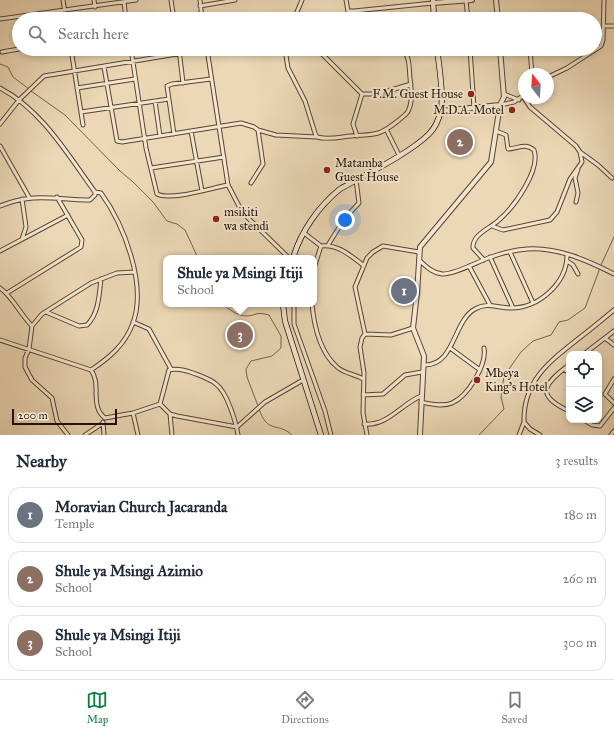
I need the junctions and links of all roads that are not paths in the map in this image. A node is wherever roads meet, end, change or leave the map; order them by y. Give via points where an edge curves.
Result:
1 (63, 0) edge
2 (94, 0) edge
3 (136, 0) edge
4 (171, 0) edge
5 (200, 0) edge
6 (236, 0) edge
7 (302, 0) edge
8 (346, 0) edge
9 (472, 0) edge
10 (496, 0) edge
11 (604, 0) edge
12 (124, 1) edge
13 (466, 1) edge
14 (433, 2) edge
15 (200, 6) junction
16 (95, 7) junction
17 (348, 11) joint
18 (65, 12) joint
19 (125, 12) edge
20 (173, 12) edge
21 (201, 12) edge
22 (297, 12) edge
23 (434, 12) edge
24 (467, 12) edge
25 (497, 12) edge
26 (12, 18) edge
27 (0, 19) edge
28 (603, 26) junction
29 (614, 26) edge
30 (602, 43) edge
31 (12, 50) edge
32 (2, 52) dead end
33 (72, 56) edge
34 (132, 56) edge
35 (168, 56) edge
36 (179, 56) edge
37 (208, 56) edge
38 (286, 56) edge
39 (324, 56) edge
40 (407, 56) edge
41 (437, 56) edge
42 (470, 56) edge
43 (501, 56) edge
44 (531, 56) edge
45 (586, 56) edge
46 (133, 62) junction
47 (104, 67) junction
48 (532, 68) edge
49 (74, 70) junction
50 (554, 74) edge
51 (212, 79) junction
52 (135, 80) junction
53 (183, 83) junction
54 (106, 84) junction
55 (410, 84) junction
56 (0, 88) edge
57 (77, 88) junction
58 (362, 94) junction
59 (504, 94) junction
60 (169, 99) junction
61 (19, 100) junction
62 (518, 100) edge
63 (518, 100) edge
64 (155, 101) junction
65 (139, 104) junction
66 (528, 104) edge
67 (500, 105) junction
68 (110, 108) junction
69 (474, 108) junction
70 (81, 112) junction
71 (441, 112) junction
72 (0, 124) edge
73 (83, 125) dead end
74 (218, 127) junction
75 (258, 130) junction
76 (191, 131) junction
77 (387, 131) junction
78 (496, 132) junction
79 (174, 134) junction
80 (160, 136) junction
81 (357, 136) junction
82 (317, 137) junction
83 (145, 138) junction
84 (0, 146) edge
85 (580, 152) junction
86 (399, 155) junction
87 (224, 157) junction
88 (197, 161) junction
89 (151, 168) junction
90 (578, 169) junction
91 (612, 178) dead end
92 (356, 180) junction
93 (251, 183) dead end
94 (228, 185) junction
95 (202, 191) junction
96 (95, 192) junction
97 (29, 197) junction
98 (57, 197) junction
99 (22, 199) junction
100 (576, 202) dead end
101 (0, 206) edge
102 (68, 215) junction
103 (26, 226) junction
104 (492, 226) junction
105 (304, 233) junction
106 (32, 234) junction
107 (19, 242) junction
108 (328, 245) junction
109 (321, 246) junction
110 (1, 252) edge
111 (419, 252) junction
112 (510, 252) junction
113 (286, 255) edge
114 (294, 255) edge
115 (567, 255) junction
116 (490, 257) junction
117 (317, 259) edge
118 (419, 260) junction
119 (484, 260) junction
120 (567, 261) junction
121 (363, 265) junction
122 (469, 266) junction
123 (134, 272) junction
124 (578, 274) dead end
125 (614, 274) edge
126 (101, 279) junction
127 (0, 288) edge
128 (7, 293) junction
129 (533, 303) junction
130 (490, 305) junction
131 (283, 307) edge
132 (294, 307) edge
133 (312, 307) edge
134 (513, 308) junction
135 (614, 310) edge
136 (46, 312) junction
137 (133, 322) junction
138 (32, 326) junction
139 (413, 328) junction
140 (614, 331) edge
141 (365, 334) junction
142 (605, 338) junction
143 (0, 340) edge
144 (614, 345) edge
145 (450, 348) junction
146 (484, 348) dead end
147 (29, 349) junction
148 (588, 351) edge
149 (424, 365) junction
150 (171, 369) junction
151 (564, 369) edge
152 (91, 370) junction
153 (480, 370) junction
154 (422, 372) junction
155 (363, 379) junction
156 (614, 379) edge
157 (303, 380) junction
158 (605, 394) joint
159 (363, 395) junction
160 (421, 396) junction
161 (421, 402) junction
162 (614, 403) edge
163 (160, 404) junction
164 (614, 408) edge
165 (566, 410) edge
166 (133, 413) junction
167 (170, 414) junction
168 (105, 418) junction
169 (524, 422) junction
170 (103, 423) junction
171 (589, 423) edge
172 (364, 424) junction
173 (237, 427) junction
174 (614, 431) edge
175 (68, 435) edge
176 (85, 435) edge
177 (104, 435) edge
178 (138, 435) edge
179 (172, 435) edge
180 (238, 435) edge
181 (322, 435) edge
182 (331, 435) edge
183 (367, 435) edge
184 (420, 435) edge
185 (519, 435) edge
186 (540, 435) edge
187 (611, 435) edge

1 - 18 street
2 - 16 street
3 - 12 street
4 - 20 street
5 - 15 street
6 - 15 street
7 - 22 street
8 - 17 street
9 - 13 street
10 - 25 street
11 - 28 street
12 - 16 street
12 - 19 street
13 - 14 street
13 - 24 street
14 - 17 street
14 - 23 main road
15 - 21 street
16 - 18 street
26 - 27 street
28 - 29 street
28 - 30 street
31 - 32 street
33 - 49 street
34 - 46 street
35 - 46 street
36 - 53 street
37 - 51 street
38 - 82 street via 288,68 305,101
39 - 58 street
40 - 55 street
41 - 71 main road
42 - 69 street
43 - 59 street
44 - 48 street
45 - 50 street
46 - 47 street
46 - 52 street
47 - 49 street
47 - 54 street
49 - 57 street
49 - 61 street via 48,74 40,78
51 - 53 street
51 - 74 street
52 - 54 street
52 - 65 street
53 - 60 street via 167,86
54 - 57 street
54 - 68 street
55 - 58 street via 378,94
55 - 77 street via 409,110
56 - 61 street
57 - 70 street
58 - 81 street via 353,124
59 - 62 street
59 - 67 street via 504,100
60 - 64 street
60 - 79 street
61 - 72 street
61 - 96 street via 54,135
63 - 67 street
64 - 65 street
64 - 80 street
65 - 68 street
65 - 83 street
66 - 85 street via 572,141
67 - 69 street
67 - 78 street
68 - 70 street
68 - 83 street via 117,141
69 - 71 street
70 - 73 street
71 - 86 main road via 429,134
74 - 75 street via 247,124
74 - 76 street
74 - 87 street
75 - 82 street via 276,135
75 - 93 street via 264,164
76 - 79 street
76 - 88 street
77 - 81 street
77 - 86 street
78 - 104 street via 506,135 508,149 530,146 535,155 530,177 524,189 500,220
78 - 111 street via 493,156 488,167 427,236
79 - 80 street
80 - 83 street
81 - 82 street
83 - 89 street
84 - 97 street
85 - 90 street via 582,162
85 - 91 street
86 - 92 main road
87 - 88 street
87 - 94 street
88 - 89 street
88 - 95 street
89 - 95 street via 155,191 160,195
90 - 100 street via 575,178 578,193
90 - 104 street via 570,179 557,212 550,220 503,230
92 - 105 main road via 330,197
92 - 108 street via 359,204 345,218
94 - 95 street
94 - 113 street via 238,206
96 - 98 street via 95,196 90,200
96 - 123 street via 101,193 118,222 129,248
97 - 98 street
97 - 99 street
98 - 102 street
99 - 101 street
99 - 103 street
102 - 106 street
102 - 128 street via 82,240 81,247
103 - 106 street
103 - 107 street
104 - 119 street via 477,237 472,246
105 - 109 street
105 - 114 main road
106 - 107 street
107 - 110 street
108 - 109 street
108 - 121 street via 341,249
109 - 117 street
111 - 118 street
111 - 121 street via 383,246 373,252
112 - 115 street via 527,249
112 - 116 street
112 - 129 street
115 - 120 street
115 - 125 street via 595,264
116 - 119 street
116 - 134 street
118 - 122 street via 432,271 441,274
118 - 139 street
119 - 122 street
120 - 124 street
120 - 129 street via 566,271 554,287
121 - 141 street via 355,287
122 - 130 street
123 - 126 street via 117,273
123 - 137 street via 136,292
126 - 136 street via 73,293
126 - 136 street via 97,306 88,325 79,326
127 - 128 street
128 - 138 street via 18,311
129 - 134 street
130 - 134 street
130 - 145 street via 475,309 468,315
131 - 157 main road via 284,321
132 - 182 street via 294,324
133 - 155 street via 316,332 329,357 337,367
135 - 169 street via 550,361 539,374 526,401
136 - 138 street
137 - 150 street via 149,329
137 - 152 street via 116,352
138 - 147 street
139 - 141 street via 392,335
139 - 149 street via 424,356
140 - 142 street
141 - 155 street via 360,347
142 - 144 street
142 - 148 street
143 - 147 street
145 - 149 street via 438,362
145 - 153 street
146 - 153 street via 485,360
147 - 152 street
147 - 175 street via 24,362 27,372 52,398 57,421
149 - 154 street
150 - 163 street via 167,373
150 - 173 street via 179,369 216,384 225,394
151 - 165 street via 549,385 546,395 554,404
152 - 168 street via 95,378 96,406
153 - 161 street via 461,397 452,403 442,405
154 - 159 street via 405,374 383,394
154 - 160 street
155 - 159 street
156 - 158 street
157 - 173 street via 265,402
157 - 181 main road
158 - 162 street
159 - 172 street
160 - 161 street
160 - 172 street via 381,422
161 - 184 street
163 - 166 street
163 - 167 street
164 - 171 street via 603,425
166 - 168 street
166 - 178 street
167 - 173 street
167 - 179 street
168 - 170 street
169 - 185 street
169 - 186 street
170 - 176 street
170 - 177 street
172 - 183 street
173 - 180 street
174 - 187 street

